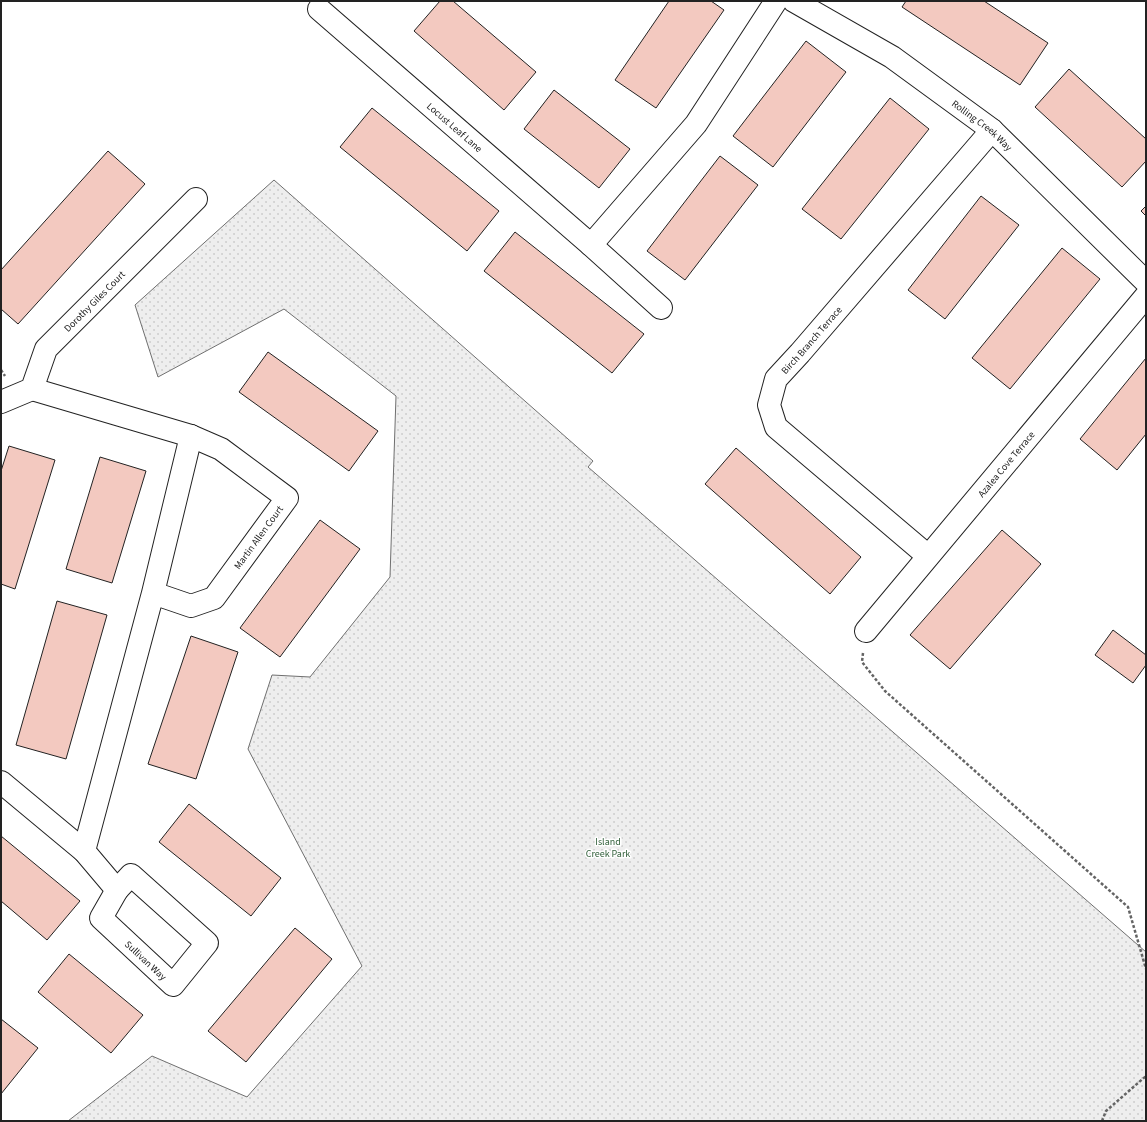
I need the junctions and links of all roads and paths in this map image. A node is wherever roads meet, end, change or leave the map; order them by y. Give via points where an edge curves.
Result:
1 (776, 1) edge
2 (794, 1) edge
3 (319, 9) dead end
4 (992, 130) junction
5 (196, 199) dead end
6 (591, 244) junction
7 (1146, 282) edge
8 (1146, 296) edge
9 (661, 308) dead end
10 (32, 389) junction
11 (1, 402) edge
12 (192, 436) junction
13 (928, 556) junction
14 (153, 593) junction
15 (866, 631) joint
16 (1, 782) edge
17 (84, 851) junction
18 (117, 890) junction
19 (1146, 969) edge
20 (1146, 1076) edge
21 (1102, 1121) edge

1 - 6 street via 696,124
2 - 4 street, Rolling Creek Way via 892,57
3 - 6 street, Locust Leaf Lane
4 - 7 street, Rolling Creek Way
4 - 13 street, Birch Branch Terrace via 776,379 769,405 776,426
5 - 10 street, Dorothy Giles Court via 46,349
6 - 9 street, Locust Leaf Lane
8 - 13 street, Azalea Cove Terrace
10 - 11 street
10 - 12 street, Martin Allen Court
12 - 14 street
12 - 14 street, Martin Allen Court via 221,449 287,498 214,598 191,606
13 - 15 street, Azalea Cove Terrace
14 - 17 street
15 - 19 path via 862,662 885,691 1128,907
16 - 17 street
17 - 18 street
18 - 18 street, Sullivan Way via 101,918 173,985 207,943 131,875
20 - 21 path via 1106,1110

